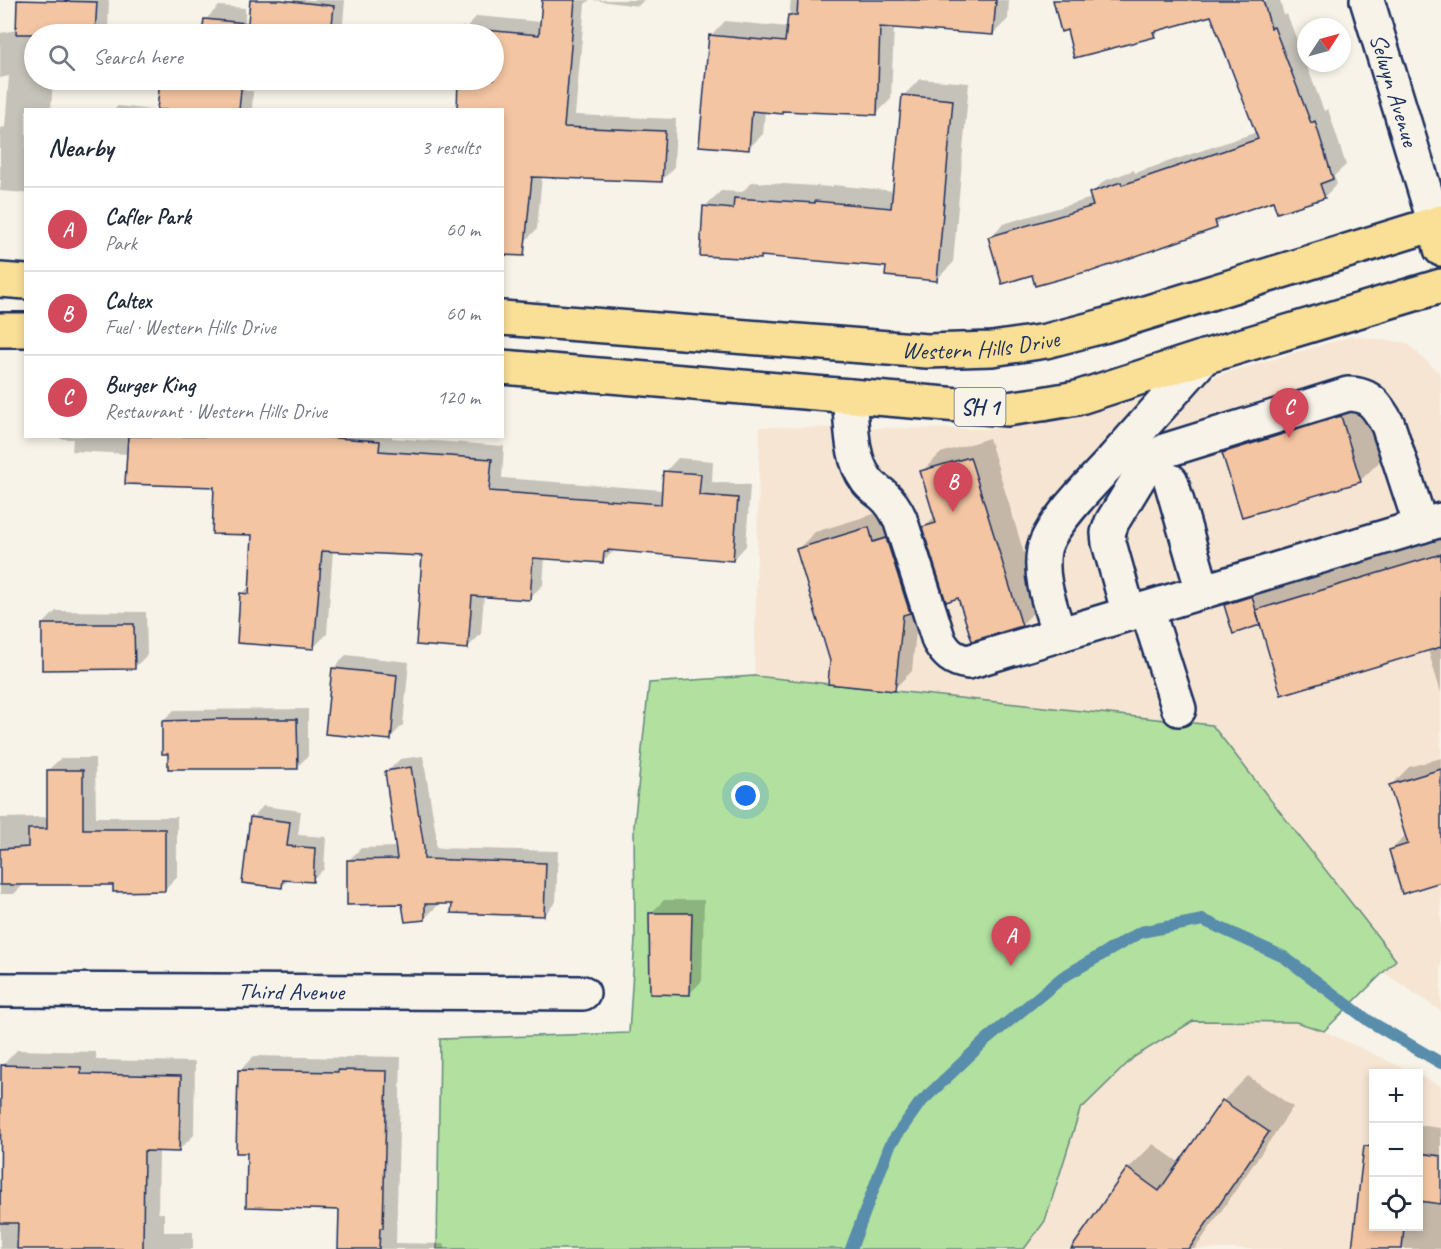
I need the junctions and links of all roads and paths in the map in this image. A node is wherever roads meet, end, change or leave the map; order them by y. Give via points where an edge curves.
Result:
1 (1367, 0) edge
2 (1439, 232) edge
3 (0, 280) edge
4 (24, 282) edge
5 (1441, 286) edge
6 (504, 318) edge
7 (0, 330) edge
8 (24, 330) edge
9 (1204, 357) junction
10 (504, 367) edge
11 (849, 396) junction
12 (1171, 481) dead end
13 (1431, 523) edge
14 (1203, 592) junction
15 (1138, 611) junction
16 (1059, 635) junction
17 (1179, 709) dead end
18 (0, 990) edge
19 (583, 993) dead end

1 - 2 street, Selwyn Avenue
2 - 6 highway, Western Hills Drive via 1103,326 992,350 927,351
3 - 4 highway
5 - 9 highway, SH 1
7 - 8 highway
9 - 11 highway, SH 1 via 1077,398 1007,409
9 - 16 street via 1051,532 1042,570
10 - 11 highway, SH 1
11 - 16 street via 855,458 866,481 884,496 900,519 945,652 958,661 968,662
12 - 14 street
13 - 14 street
13 - 15 street via 1381,413 1366,397 1347,394 1167,450 1152,459 1108,533
14 - 15 street
15 - 16 street
15 - 17 street
18 - 19 street, Third Avenue

